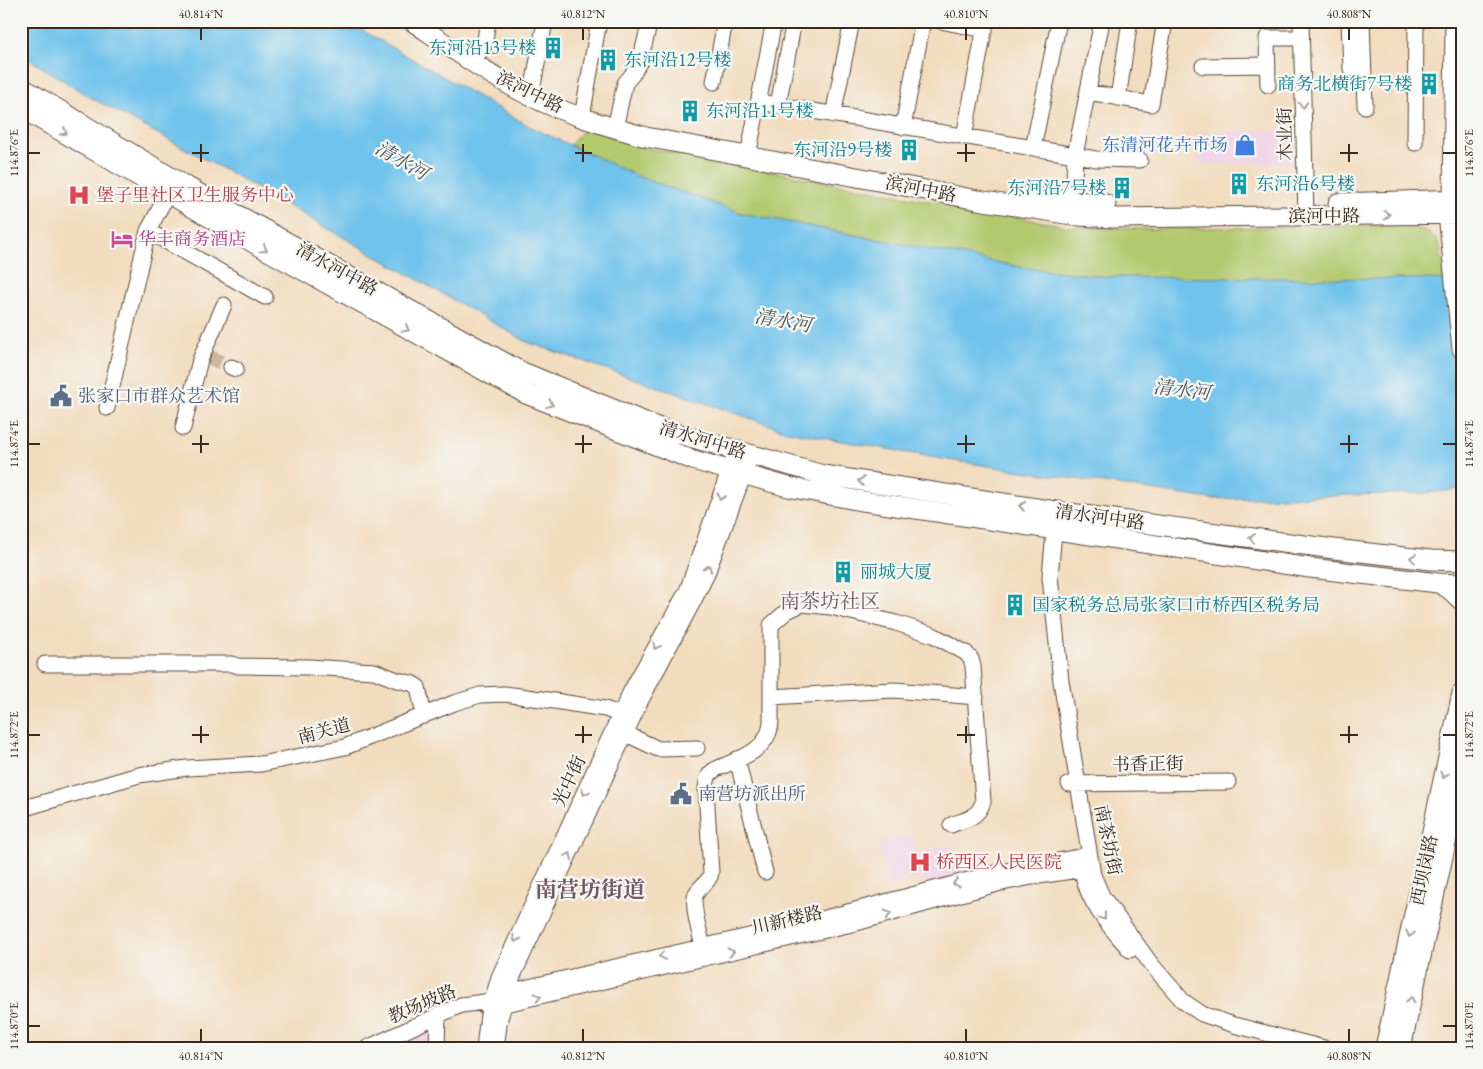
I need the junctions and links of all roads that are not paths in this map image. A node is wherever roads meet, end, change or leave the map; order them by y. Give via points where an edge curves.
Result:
1 (412, 21) edge
2 (433, 21) edge
3 (488, 21) edge
4 (545, 21) edge
5 (599, 21) edge
6 (650, 21) edge
7 (726, 21) edge
8 (774, 21) edge
9 (794, 21) edge
10 (852, 21) edge
11 (923, 21) edge
12 (940, 21) edge
13 (1059, 21) edge
14 (1102, 21) edge
15 (1130, 21) edge
16 (1165, 21) edge
17 (1175, 21) edge
18 (1301, 21) edge
19 (1349, 21) edge
20 (1362, 21) edge
21 (1416, 21) edge
22 (1455, 21) edge
23 (986, 25) edge
24 (1301, 38) junction
25 (1172, 40) dead end
26 (475, 58) junction
27 (1268, 65) junction
28 (1203, 66) dead end
29 (1351, 68) dead end
30 (714, 82) dead end
31 (1268, 85) dead end
32 (21, 87) edge
33 (531, 90) junction
34 (1088, 92) junction
35 (1118, 98) junction
36 (758, 102) junction
37 (778, 105) junction
38 (1364, 106) dead end
39 (21, 108) edge
40 (583, 112) junction
41 (833, 115) junction
42 (616, 123) junction
43 (903, 127) junction
44 (964, 137) junction
45 (1415, 143) dead end
46 (1033, 148) junction
47 (749, 152) junction
48 (1075, 155) junction
49 (1140, 160) dead end
50 (168, 193) junction
51 (1456, 207) edge
52 (1073, 209) junction
53 (1306, 210) junction
54 (148, 231) junction
55 (265, 297) dead end
56 (224, 305) dead end
57 (1462, 349) edge
58 (107, 408) dead end
59 (183, 428) dead end
60 (743, 453) junction
61 (737, 472) junction
62 (1051, 510) junction
63 (1048, 530) junction
64 (1462, 550) edge
65 (1438, 560) junction
66 (1462, 561) edge
67 (1438, 583) junction
68 (1462, 584) edge
69 (1462, 601) edge
70 (45, 664) dead end
71 (1462, 693) edge
72 (771, 697) junction
73 (976, 697) junction
74 (424, 716) junction
75 (623, 724) junction
76 (697, 748) dead end
77 (737, 760) junction
78 (1462, 770) edge
79 (1228, 782) dead end
80 (1073, 784) junction
81 (21, 809) edge
82 (951, 825) dead end
83 (1086, 862) junction
84 (765, 872) dead end
85 (705, 952) junction
86 (498, 1000) junction
87 (438, 1015) junction
88 (367, 1048) edge
89 (437, 1048) edge
90 (484, 1048) edge
91 (496, 1048) edge
92 (1284, 1048) edge
93 (1324, 1048) edge
94 (1385, 1048) edge
95 (1401, 1048) edge

1 - 26 main road, 滨河中路
2 - 26 main road, 滨河中路
3 - 26 street via 484,46
4 - 33 street
5 - 40 street
6 - 42 street via 640,60 625,83
7 - 30 street
8 - 36 street
9 - 37 street
10 - 41 street
11 - 43 street
12 - 23 street
13 - 46 street
14 - 34 street
15 - 35 street
16 - 35 street via 1151,104
17 - 25 street
18 - 24 street, 木业街
19 - 29 street
20 - 38 street
21 - 45 street
22 - 51 main road
23 - 44 street
24 - 27 street via 1267,38
24 -> 53 street, 木业街
26 - 33 main road, 滨河中路
27 - 28 street
27 - 31 street
32 - 60 main road, 清水河中路 via 182,184 520,371 662,428
33 - 40 main road, 滨河中路
34 - 35 street
34 - 48 street
36 - 37 street
36 - 47 street
37 - 41 street
39 -> 50 main road, 清水河中路
40 - 42 main road, 滨河中路
41 - 43 street
42 - 47 main road, 滨河中路 via 703,138
43 - 44 street
44 - 46 street
46 - 48 street
47 - 52 main road, 滨河中路 via 946,184
48 - 49 street
48 - 52 street
50 - 54 street
50 -> 61 main road, 清水河中路 via 526,394 694,460
51 - 53 main road, 滨河中路
51 - 57 main road via 1452,262
52 - 53 main road, 滨河中路 via 1138,206
54 - 55 street
54 - 58 street
56 - 59 street
60 - 61 street, 光中街
62 -> 60 main road, 清水河中路 via 823,475
61 - 63 main road, 清水河中路 via 788,487 856,500
61 - 75 street, 光中街 via 686,591 632,691
62 - 63 street, 南茶坊街
65 -> 62 main road, 清水河中路
63 - 67 main road, 清水河中路
63 - 80 street, 南茶坊街 via 1042,587 1053,684
64 - 65 main road
65 - 66 main road, 清水河中路
67 - 68 main road, 清水河中路
67 - 69 main road
70 - 74 street via 232,664 374,671 418,687
71 -> 94 main road, 西坝岗路
72 - 73 street via 894,690
72 - 73 street via 771,625 794,606 808,604 896,623 933,635 966,653 973,666
72 - 77 street via 768,736 758,749
73 - 82 street via 983,802 976,815
74 - 75 street, 南关道 via 480,695 505,694 605,709
74 - 81 street, 南关道 via 345,747 261,764 187,768 139,775
75 - 76 street, 南关道 via 658,749
75 - 86 street, 光中街 via 512,978
77 - 84 street
77 - 85 street via 710,772 707,778 711,873 710,879 696,892 694,901
95 -> 78 main road, 西坝岗路
79 - 80 street, 书香正街
80 - 83 street, 南茶坊街
83 - 85 street, 川新楼路 via 995,873
83 -> 92 street, 南茶坊街 via 1084,879 1099,913 1176,1008 1230,1033
83 - 93 street, 南茶坊街 via 1102,896 1151,964 1183,1001 1202,1014 1234,1025
85 - 86 street, 川新楼路
86 - 87 street, 教场坡路 via 461,1005
86 - 90 street, 光中街
86 - 91 street, 光中街 via 500,1018
87 - 88 street, 教场坡路
87 - 89 street

